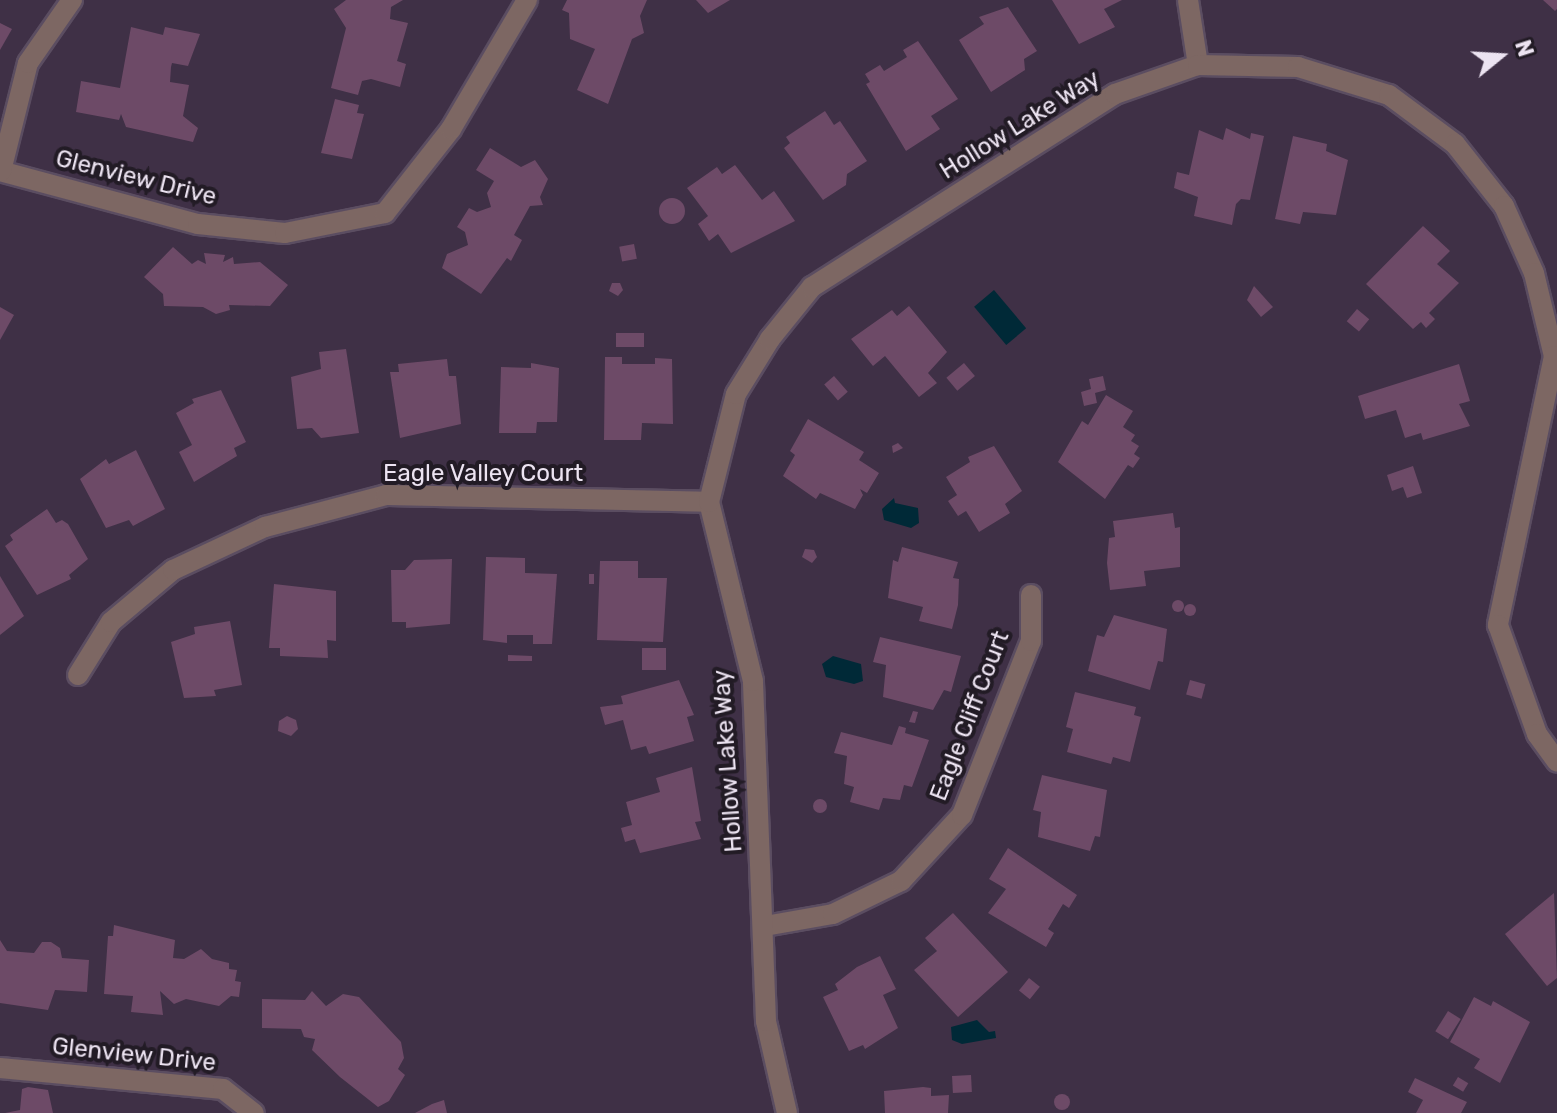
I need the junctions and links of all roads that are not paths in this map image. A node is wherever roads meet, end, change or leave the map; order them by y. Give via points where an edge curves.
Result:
1 (72, 0) edge
2 (527, 0) edge
3 (1188, 0) edge
4 (1198, 65) junction
5 (0, 171) edge
6 (1555, 356) edge
7 (709, 502) junction
8 (1031, 595) dead end
9 (78, 675) dead end
10 (1557, 762) edge
11 (765, 926) junction
12 (0, 1068) edge
13 (254, 1113) edge
14 (787, 1113) edge

1 - 5 street via 28,63
2 - 5 street, Glenview Drive via 451,129 385,213 285,233 213,225
3 - 4 street
4 - 6 street, Hollow Lake Way via 1313,72 1389,95 1455,144 1504,206 1534,273
4 - 7 street, Hollow Lake Way via 1115,94 812,287 770,339 736,394
6 - 10 street, Hollow Lake Way via 1498,625 1537,734
7 - 9 street, Eagle Valley Court via 386,495 265,527 173,570 111,622
7 - 11 street, Hollow Lake Way via 753,681
8 - 11 street, Eagle Cliff Court via 1031,641 962,815 901,881 833,914
11 - 14 street, Hollow Lake Way via 766,1021
12 - 13 street, Glenview Drive via 223,1089

